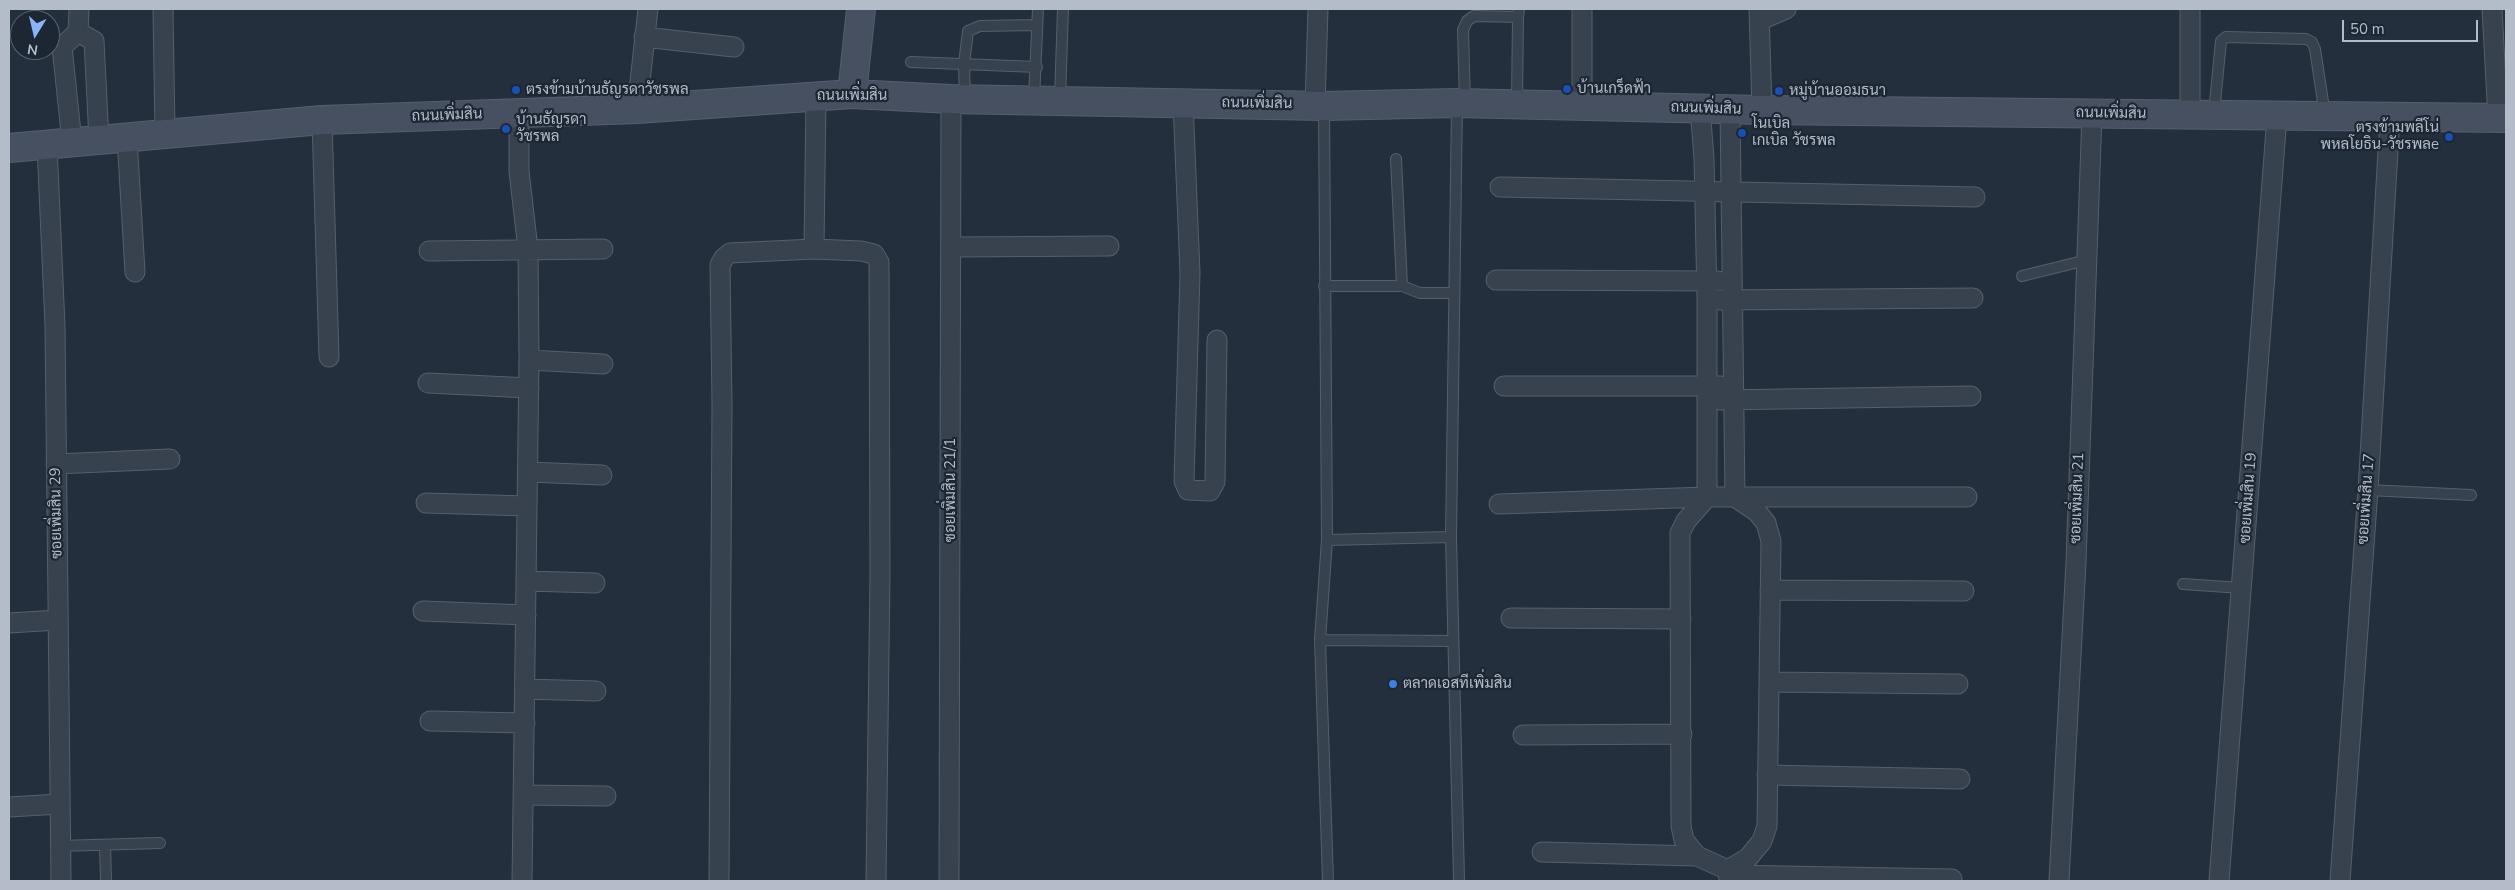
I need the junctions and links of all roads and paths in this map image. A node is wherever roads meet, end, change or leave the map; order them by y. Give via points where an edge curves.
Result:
1 (79, 9) edge
2 (163, 9) edge
3 (648, 9) edge
4 (861, 9) edge
5 (1038, 9) edge
6 (1063, 9) edge
7 (1318, 9) edge
8 (1582, 9) edge
9 (1786, 9) edge
10 (2190, 9) edge
11 (2492, 9) edge
12 (1474, 12) edge
13 (1519, 13) edge
14 (1759, 15) edge
15 (1037, 26) junction
16 (78, 32) junction
17 (644, 37) junction
18 (734, 46) dead end
19 (911, 62) dead end
20 (964, 64) junction
21 (1036, 67) junction
22 (852, 94) junction
23 (816, 95) junction
24 (958, 99) junction
25 (1047, 100) junction
26 (1183, 102) junction
27 (1461, 103) junction
28 (1517, 104) junction
29 (1320, 105) junction
30 (1582, 106) junction
31 (1700, 108) junction
32 (637, 109) junction
33 (1730, 109) junction
34 (1762, 110) junction
35 (519, 114) junction
36 (2092, 114) junction
37 (2202, 115) junction
38 (2277, 116) junction
39 (2325, 116) junction
40 (2390, 117) junction
41 (2502, 118) edge
42 (322, 120) junction
43 (164, 133) junction
44 (127, 138) junction
45 (99, 140) junction
46 (59, 143) junction
47 (9, 148) edge
48 (1396, 159) dead end
49 (1500, 187) dead end
50 (1704, 191) junction
51 (1732, 192) junction
52 (1975, 197) dead end
53 (1109, 246) dead end
54 (952, 247) junction
55 (528, 249) junction
56 (603, 249) dead end
57 (814, 249) junction
58 (430, 250) dead end
59 (2087, 260) junction
60 (135, 272) dead end
61 (2022, 276) dead end
62 (1496, 280) dead end
63 (1707, 281) junction
64 (1324, 286) junction
65 (1402, 286) junction
66 (1732, 291) junction
67 (1453, 294) junction
68 (1973, 298) dead end
69 (1707, 300) junction
70 (1217, 340) dead end
71 (329, 357) dead end
72 (529, 360) junction
73 (603, 364) dead end
74 (428, 383) dead end
75 (1504, 386) dead end
76 (529, 388) junction
77 (1732, 392) junction
78 (1708, 393) junction
79 (1971, 396) dead end
80 (170, 459) dead end
81 (56, 464) junction
82 (528, 472) junction
83 (602, 475) dead end
84 (2368, 490) junction
85 (2471, 495) dead end
86 (1707, 497) junction
87 (1734, 497) junction
88 (1967, 497) dead end
89 (426, 503) dead end
90 (1500, 504) dead end
91 (528, 506) junction
92 (1451, 538) junction
93 (1326, 540) junction
94 (526, 581) junction
95 (595, 583) dead end
96 (2183, 584) dead end
97 (2242, 588) junction
98 (1770, 590) junction
99 (1964, 591) dead end
100 (423, 611) dead end
101 (526, 615) junction
102 (1511, 618) dead end
103 (1681, 619) junction
104 (58, 620) junction
105 (9, 623) edge
106 (1320, 640) junction
107 (1452, 641) junction
108 (1769, 682) junction
109 (1958, 684) dead end
110 (525, 689) junction
111 (596, 690) dead end
112 (430, 721) dead end
113 (525, 723) junction
114 (1682, 734) junction
115 (1523, 735) dead end
116 (1767, 776) junction
117 (1960, 779) dead end
118 (524, 795) junction
119 (606, 796) dead end
120 (60, 804) junction
121 (9, 807) edge
122 (160, 843) dead end
123 (60, 846) junction
124 (105, 846) junction
125 (1542, 852) dead end
126 (1696, 856) junction
127 (1728, 875) edge
128 (1952, 879) dead end
129 (61, 881) edge
130 (106, 881) edge
131 (522, 881) edge
132 (719, 881) edge
133 (876, 881) edge
134 (949, 881) edge
135 (1328, 881) edge
136 (1459, 881) edge
137 (2058, 881) edge
138 (2219, 881) edge
139 (2340, 881) edge

1 - 16 street
2 - 43 street
3 - 17 street
4 - 22 street
5 - 15 lane
6 - 25 lane
7 - 29 street
8 - 30 street
9 - 14 street
10 - 37 street
11 - 41 street
12 - 13 lane
12 - 27 lane via 1463,30
13 - 28 lane
14 - 34 street
15 - 20 lane via 973,27 966,37
15 - 21 lane
16 - 45 street via 94,41
16 - 46 street, ซอยเพิ่มสิน 29 via 62,47
17 - 18 street
17 - 32 street
19 - 20 lane
20 - 21 lane
20 - 24 lane
21 - 25 lane
22 - 23 street, ถนนเพิ่มสิน
22 - 24 street, ถนนเพิ่มสิน
23 - 32 street, ถนนเพิ่มสิน
23 - 57 street
24 - 25 street, ถนนเพิ่มสิน
24 - 54 street, ซอยเพิ่มสิน 21/1
25 - 26 street, ถนนเพิ่มสิน
26 - 29 street, ถนนเพิ่มสิน
26 - 70 street via 1190,273 1184,481 1188,490 1210,491 1215,482
27 - 28 street, ถนนเพิ่มสิน
27 - 29 street, ถนนเพิ่มสิน
27 - 67 lane
28 - 30 street, ถนนเพิ่มสิน
29 - 64 lane
30 - 31 street, ถนนเพิ่มสิน
31 - 33 street, ถนนเพิ่มสิน
31 - 50 street
32 - 35 street, ถนนเพิ่มสิน
33 - 34 street, ถนนเพิ่มสิน
33 - 51 street
34 - 36 street, ถนนเพิ่มสิน
35 - 42 street, ถนนเพิ่มสิน
35 - 55 street via 519,171
36 - 37 street, ถนนเพิ่มสิน
36 - 59 street, ซอยเพิ่มสิน 21
37 - 38 street, ถนนเพิ่มสิน
37 - 39 lane via 2218,48 2226,37 2306,38 2312,42
38 - 39 street, ถนนเพิ่มสิน
38 - 97 street, ซอยเพิ่มสิน 19
39 - 40 street, ถนนเพิ่มสิน
40 - 41 street, ถนนเพิ่มสิน
40 - 84 street, ซอยเพิ่มสิน 17
42 - 43 street, ถนนเพิ่มสิน
42 - 71 street
43 - 44 street, ถนนเพิ่มสิน
44 - 45 street, ถนนเพิ่มสิน
44 - 60 street
45 - 46 street, ถนนเพิ่มสิน
46 - 47 street, ถนนเพิ่มสิน
46 - 81 street, ซอยเพิ่มสิน 29
48 - 65 lane
49 - 50 street
50 - 51 street
50 - 63 street
51 - 52 street
51 - 66 street
53 - 54 street
54 - 134 street, ซอยเพิ่มสิน 21/1
55 - 56 street
55 - 58 street
55 - 72 street
57 - 132 street via 730,253 720,265
57 - 133 street via 861,251 874,254 879,262 880,574
59 - 61 lane
59 - 137 street, ซอยเพิ่มสิน 21 via 2076,562
62 - 63 street
63 - 66 street
63 - 69 street
64 - 65 lane
64 - 93 lane
65 - 67 lane via 1420,292
66 - 68 street
66 - 69 street
66 - 77 street
67 - 92 lane
69 - 78 street
72 - 73 street
72 - 76 street
74 - 76 street
75 - 78 street
76 - 82 street
77 - 78 street
77 - 79 street
77 - 87 street
78 - 86 street
80 - 81 street
81 - 104 street, ซอยเพิ่มสิน 29
82 - 83 street
82 - 91 street
84 - 85 lane
84 - 139 street, ซอยเพิ่มสิน 17
86 - 87 street
86 - 90 street
86 - 103 street via 1680,533
87 - 88 street
87 - 98 street via 1757,512 1766,523 1771,541
89 - 91 street
91 - 94 street
92 - 93 lane
92 - 107 lane
93 - 106 lane
94 - 95 street
94 - 101 street
96 - 97 lane
97 - 138 street, ซอยเพิ่มสิน 19
98 - 99 street
98 - 108 street
100 - 101 street
101 - 110 street
102 - 103 street
103 - 114 street
104 - 105 street
104 - 120 street, ซอยเพิ่มสิน 29
106 - 107 lane
106 - 135 lane
107 - 136 lane
108 - 109 street
108 - 116 street
110 - 111 street
110 - 113 street
112 - 113 street
113 - 118 street
114 - 115 street
114 - 126 street via 1681,826 1684,840
116 - 117 street
116 - 127 street via 1767,826 1762,841
118 - 119 street
118 - 131 street
120 - 121 street
120 - 123 street, ซอยเพิ่มสิน 29
122 - 124 lane
123 - 124 lane
123 - 129 street, ซอยเพิ่มสิน 29
124 - 130 lane
125 - 126 street
126 - 127 street
127 - 128 street

